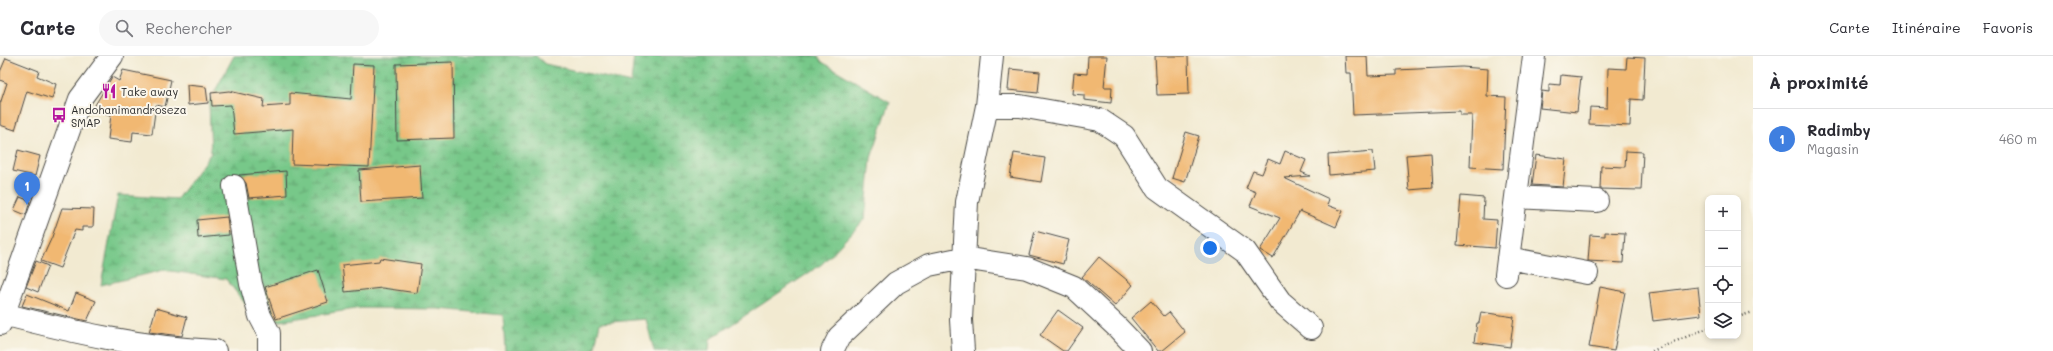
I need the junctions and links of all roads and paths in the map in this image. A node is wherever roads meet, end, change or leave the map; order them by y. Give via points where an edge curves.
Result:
1 (112, 56) edge
2 (992, 56) edge
3 (1534, 56) edge
4 (987, 106) junction
5 (234, 186) dead end
6 (1516, 197) junction
7 (1597, 201) dead end
8 (963, 258) junction
9 (1587, 273) dead end
10 (1753, 312) edge
11 (1741, 316) edge
12 (2, 319) edge
13 (1311, 328) dead end
14 (1705, 329) edge
15 (215, 351) edge
16 (269, 351) edge
17 (832, 351) edge
18 (963, 351) edge
19 (1140, 351) edge
20 (1652, 351) edge

1 - 12 street via 80,99
2 - 4 street
3 - 6 street
4 - 8 street via 967,202
4 - 13 street via 1020,106 1100,120 1124,136 1157,188 1245,251 1280,301
5 - 16 street via 251,284 260,316 269,333
6 - 7 street
6 - 9 street via 1507,266
8 - 17 street via 929,265 896,282 839,337
8 - 18 street
8 - 19 street via 1027,268 1074,287
10 - 11 path
12 - 15 street via 108,339
14 - 20 path

